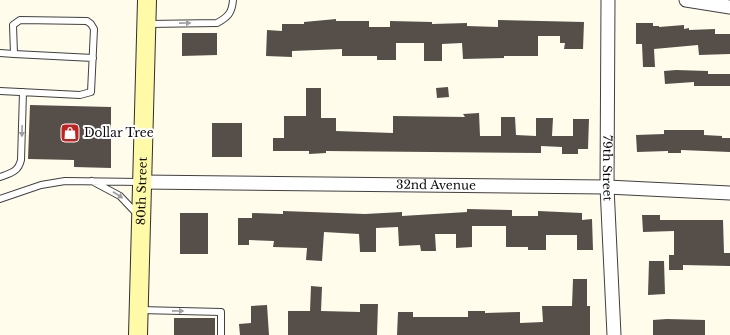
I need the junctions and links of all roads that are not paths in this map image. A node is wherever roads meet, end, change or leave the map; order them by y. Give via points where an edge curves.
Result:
1 (147, 0) edge
2 (233, 0) edge
3 (608, 0) edge
4 (686, 0) edge
5 (730, 7) edge
6 (146, 24) junction
7 (0, 53) edge
8 (14, 54) junction
9 (93, 58) junction
10 (0, 91) edge
11 (23, 92) junction
12 (0, 177) edge
13 (90, 181) junction
14 (141, 182) junction
15 (607, 187) junction
16 (730, 193) edge
17 (0, 199) edge
18 (140, 217) junction
19 (139, 310) junction
20 (138, 335) edge
21 (221, 335) edge
22 (614, 335) edge

1 - 6 street, 80th Street
6 -> 2 lane via 218,23 227,18
3 - 15 street, 79th Street
4 - 5 street
6 - 14 street, 80th Street
7 - 8 lane
8 - 9 lane
8 - 9 lane via 14,25 20,20 87,21 94,29
9 - 11 lane via 92,86 91,92 87,94
10 - 11 lane
11 -> 12 lane via 21,160 19,167 13,172
13 - 14 lane
13 - 17 lane via 65,181 41,185
13 -> 18 lane via 120,196
14 - 15 street, 32nd Avenue
14 - 18 street, 80th Street
15 - 16 street, 32nd Avenue
15 - 22 street, 79th Street
18 - 19 street, 80th Street
19 - 20 street, 80th Street
19 -> 21 lane via 221,312

